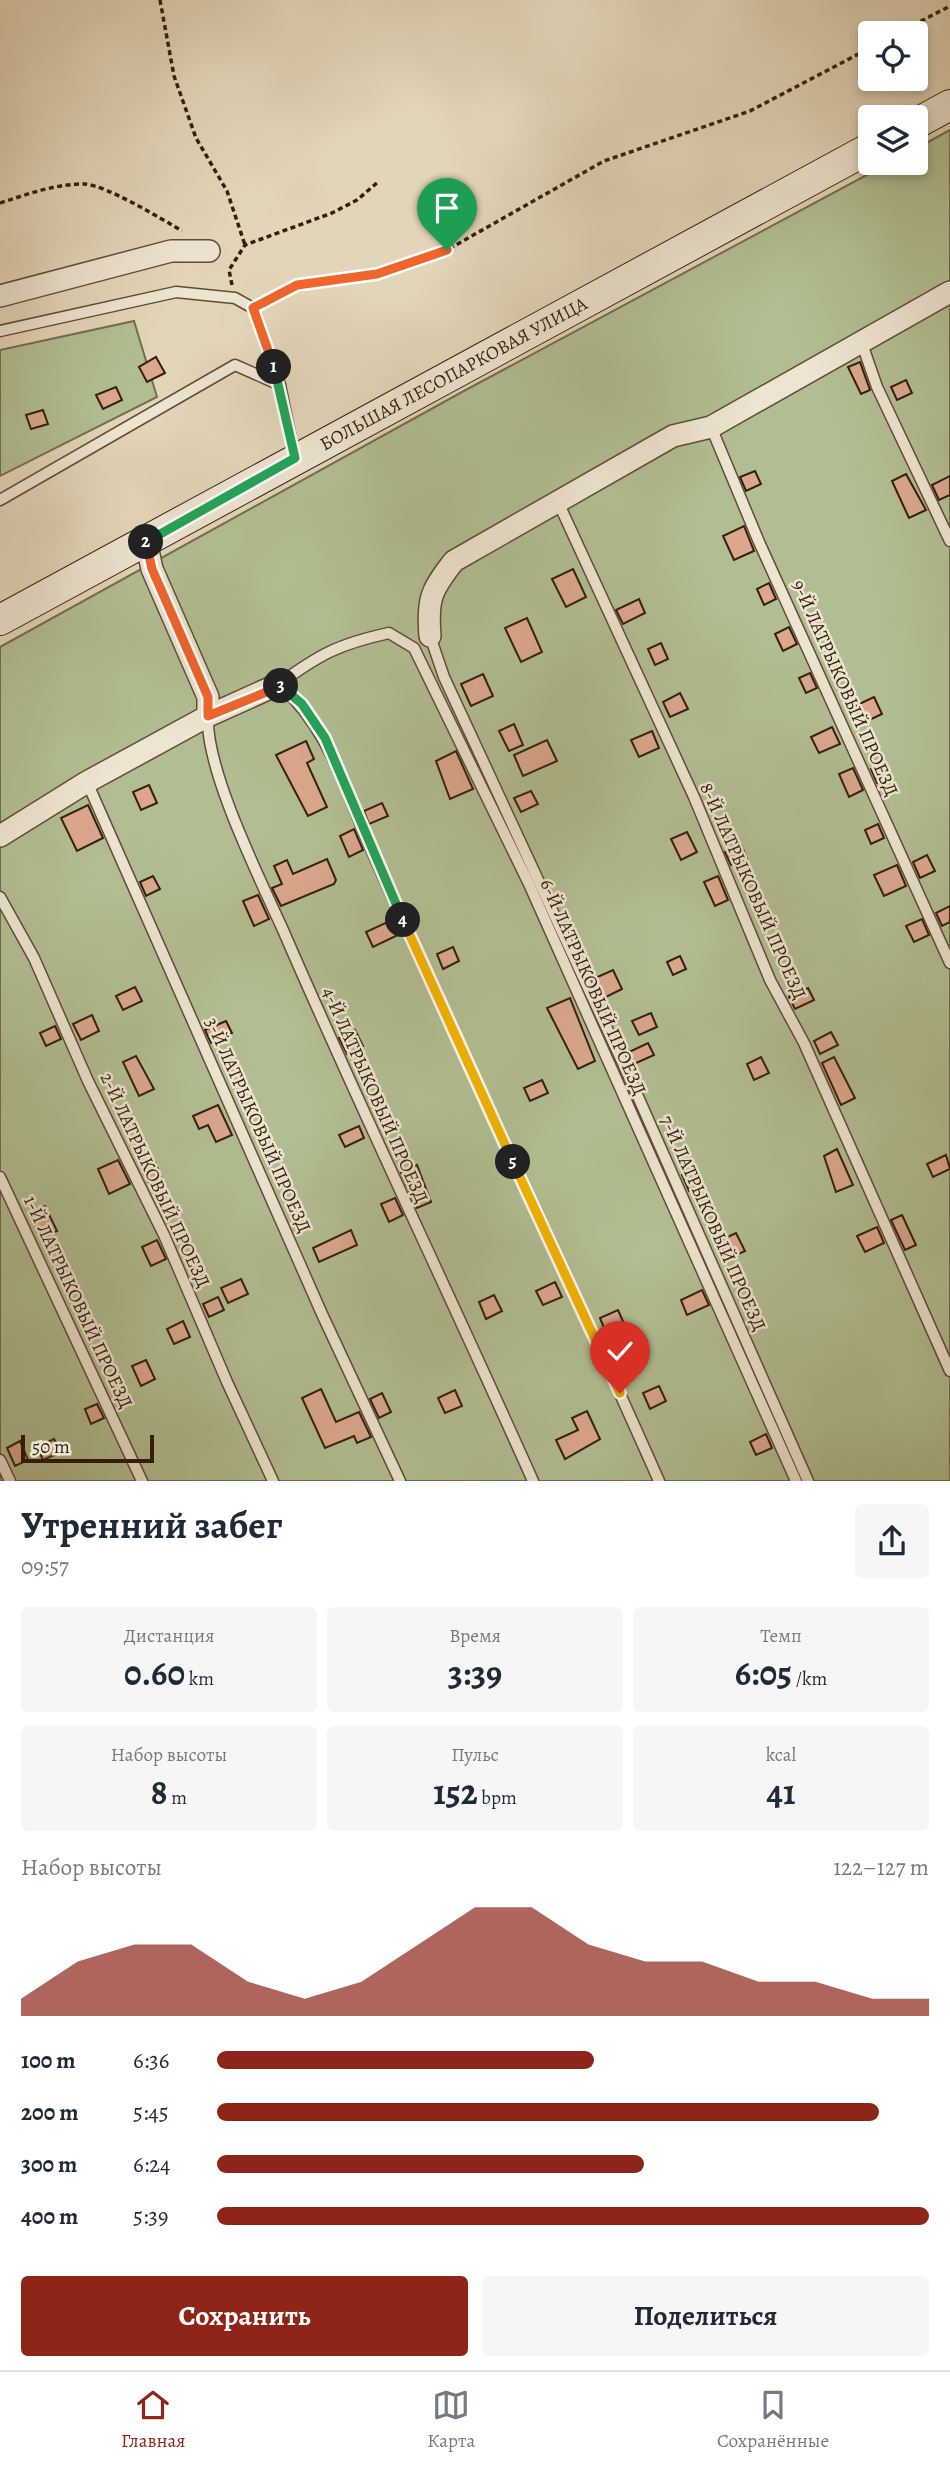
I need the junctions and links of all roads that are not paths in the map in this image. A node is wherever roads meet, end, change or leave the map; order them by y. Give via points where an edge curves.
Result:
1 (950, 105) edge
2 (928, 117) edge
3 (858, 154) edge
4 (209, 251) road end
5 (950, 292) edge
6 (0, 296) edge
7 (0, 331) edge
8 (861, 341) junction
9 (280, 385) junction
10 (710, 427) junction
11 (295, 458) junction
12 (0, 500) edge
13 (558, 502) junction
14 (146, 541) junction
15 (950, 541) edge
16 (0, 620) edge
17 (430, 636) joint
18 (279, 684) junction
19 (208, 716) junction
20 (87, 782) junction
21 (0, 836) edge
22 (0, 897) edge
23 (950, 963) edge
24 (0, 1177) edge
25 (950, 1371) edge
26 (0, 1460) edge
27 (10, 1481) edge
28 (142, 1481) edge
29 (273, 1481) edge
30 (400, 1481) edge
31 (533, 1481) edge
32 (659, 1481) edge
33 (796, 1481) edge
34 (808, 1481) edge

1 - 2 main road
3 - 11 main road, БОЛЬШАЯ ЛЕСОПАРКОВАЯ УЛИЦА
4 - 6 street via 171,251
5 - 8 street
7 - 9 lane via 176,292 235,298 253,308
8 - 10 street
8 - 15 lane via 877,387
9 - 11 lane
9 - 12 lane via 235,365
10 - 13 street via 673,436
10 - 23 lane, 9-Й ЛАТРЫКОВЫЙ ПРОЕЗД
11 - 14 main road, БОЛЬШАЯ ЛЕСОПАРКОВАЯ УЛИЦА
13 - 17 street via 454,561 433,587 428,609
13 - 25 lane, 8-Й ЛАТРЫКОВЫЙ ПРОЕЗД
14 - 16 main road, БОЛЬШАЯ ЛЕСОПАРКОВАЯ УЛИЦА
14 - 19 street via 152,569 208,697
17 - 34 lane, 7-Й ЛАТРЫКОВЫЙ ПРОЕЗД via 444,677 617,1050
18 - 19 street
18 - 32 lane via 302,704 325,738
18 - 33 lane, 6-Й ЛАТРЫКОВЫЙ ПРОЕЗД via 344,643 388,633 414,649 529,884
19 - 20 street
19 - 31 lane, 4-Й ЛАТРЫКОВЫЙ ПРОЕЗД via 215,761 246,845 405,1207
20 - 21 street
20 - 30 lane, 3-Й ЛАТРЫКОВЫЙ ПРОЕЗД
22 - 29 lane, 2-Й ЛАТРЫКОВЫЙ ПРОЕЗД via 34,958 164,1235
24 - 28 lane, 1-Й ЛАТРЫКОВЫЙ ПРОЕЗД
26 - 27 lane

